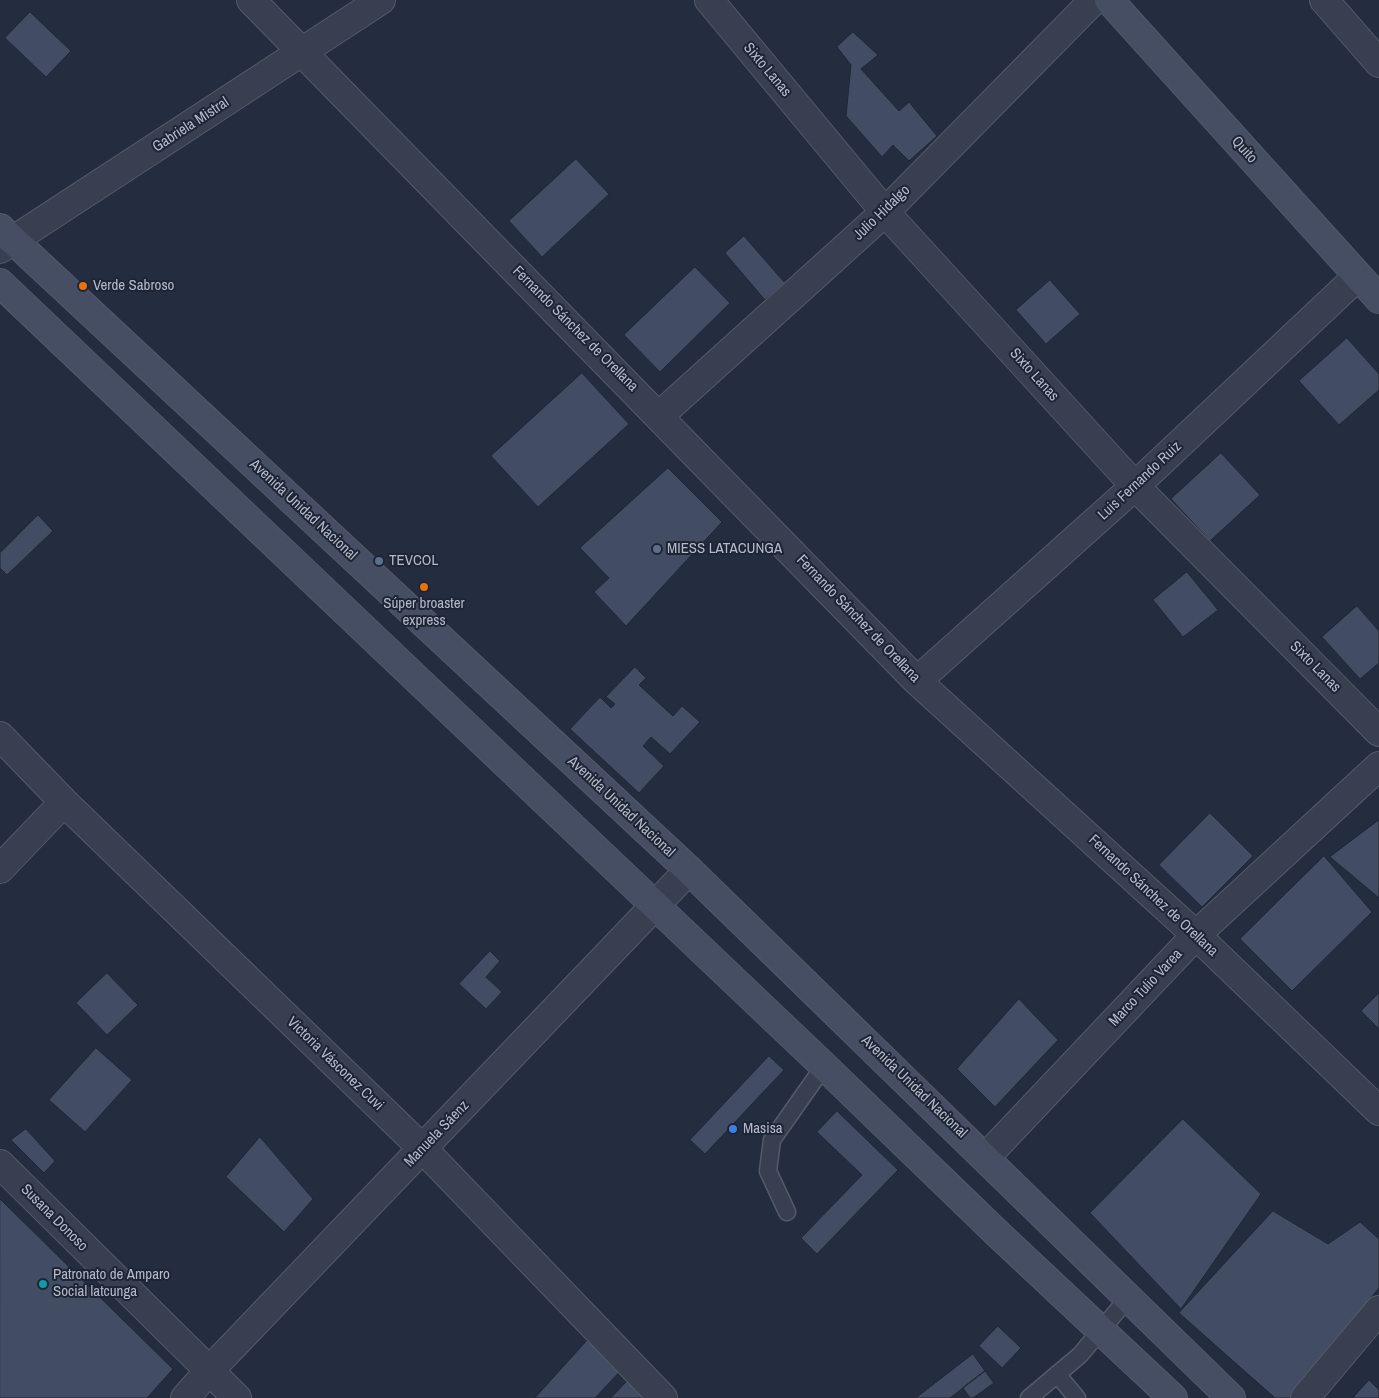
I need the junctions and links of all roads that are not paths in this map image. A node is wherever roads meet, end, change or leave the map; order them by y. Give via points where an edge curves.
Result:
1 (251, 0) edge
2 (381, 0) edge
3 (709, 0) edge
4 (1094, 0) edge
5 (1109, 0) edge
6 (1324, 0) edge
7 (302, 52) junction
8 (1379, 63) edge
9 (885, 212) junction
10 (5, 239) edge
11 (1358, 276) junction
12 (0, 283) edge
13 (1379, 299) edge
14 (660, 416) junction
15 (1135, 486) junction
16 (917, 681) junction
17 (1379, 732) edge
18 (0, 736) edge
19 (1379, 766) edge
20 (64, 802) junction
21 (0, 869) edge
22 (689, 870) junction
23 (655, 906) junction
24 (1196, 935) junction
25 (824, 1066) junction
26 (1379, 1111) edge
27 (423, 1149) junction
28 (986, 1157) junction
29 (0, 1164) edge
30 (787, 1212) dead end
31 (1128, 1298) junction
32 (1379, 1310) edge
33 (1101, 1330) junction
34 (209, 1371) junction
35 (1057, 1374) junction
36 (185, 1398) edge
37 (237, 1398) edge
38 (663, 1398) edge
39 (1029, 1398) edge
40 (1077, 1398) edge
41 (1173, 1398) edge
42 (1231, 1398) edge
43 (1305, 1398) edge

1 - 7 street, Fernando Sánchez de Orellana
2 - 7 street, Gabriela Mistral
3 - 9 street, Sixto Lanas
4 - 9 street, Julio Hidalgo
5 - 11 main road, Quito
6 - 8 street
7 - 10 street, Gabriela Mistral
7 - 14 street, Fernando Sánchez de Orellana
9 - 14 street, Julio Hidalgo
9 - 15 street, Sixto Lanas
10 - 22 main road, Avenida Unidad Nacional
11 - 13 main road, Quito
11 - 15 street, Luis Fernando Ruiz
12 - 23 main road
14 - 16 street, Fernando Sánchez de Orellana
15 - 16 street, Luis Fernando Ruiz
15 - 17 street, Sixto Lanas
16 - 24 street, Fernando Sánchez de Orellana
18 - 20 street, Victoria Vásconez Cuvi
19 - 24 street, Marco Tulio Varea
20 - 21 street
20 - 27 street, Victoria Vásconez Cuvi
22 - 23 street, Manuela Sáenz
22 - 28 main road, Avenida Unidad Nacional
23 - 25 main road
23 - 27 street, Manuela Sáenz
24 - 26 street, Fernando Sánchez de Orellana
24 - 28 street, Marco Tulio Varea
25 - 30 lane via 772,1140 768,1171
25 - 33 main road
27 - 34 street, Manuela Sáenz
27 - 38 street, Victoria Vásconez Cuvi
28 - 31 main road, Avenida Unidad Nacional
29 - 34 street, Susana Donoso
31 - 33 lane
31 - 42 main road, Avenida Unidad Nacional
32 - 43 street
33 - 35 lane via 1080,1355
33 - 41 main road
34 - 36 street, Manuela Sáenz
34 - 37 street, Susana Donoso
35 - 39 lane
35 - 40 lane

